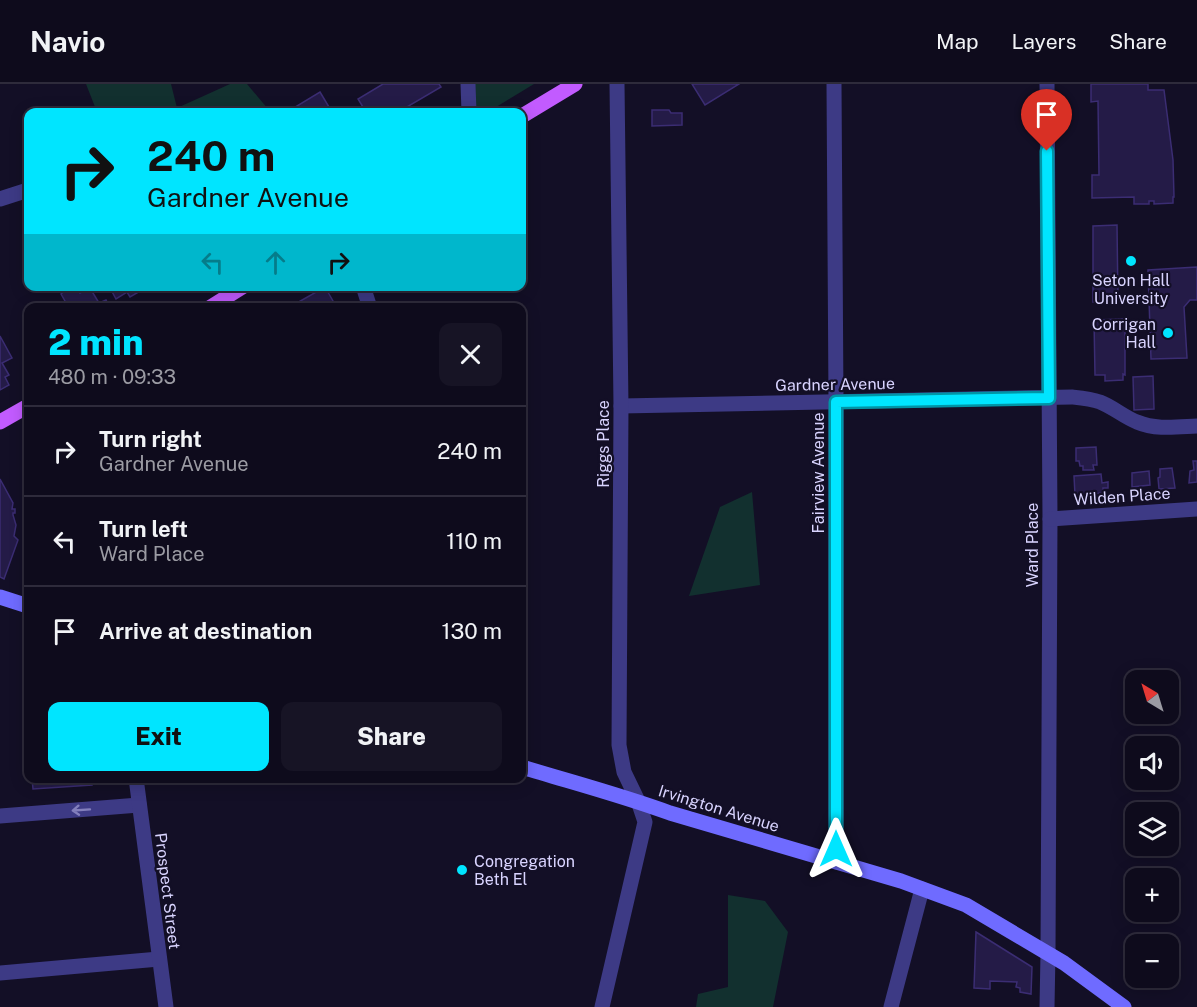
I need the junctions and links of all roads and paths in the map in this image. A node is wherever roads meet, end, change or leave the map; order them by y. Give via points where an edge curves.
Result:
1 (468, 84) edge
2 (575, 84) edge
3 (617, 84) edge
4 (834, 84) edge
5 (1047, 84) edge
6 (469, 108) edge
7 (526, 114) edge
8 (24, 191) edge
9 (0, 199) edge
10 (236, 291) edge
11 (217, 303) edge
12 (1049, 398) junction
13 (836, 402) junction
14 (621, 406) junction
15 (24, 408) edge
16 (0, 422) edge
17 (1197, 426) edge
18 (1197, 509) edge
19 (1050, 519) junction
20 (0, 597) edge
21 (24, 605) edge
22 (526, 767) edge
23 (137, 783) edge
24 (638, 801) junction
25 (139, 805) junction
26 (0, 816) edge
27 (836, 862) junction
28 (922, 889) junction
29 (1048, 953) junction
30 (159, 959) junction
31 (0, 973) edge
32 (166, 1007) edge
33 (602, 1007) edge
34 (891, 1007) edge
35 (1047, 1007) edge
36 (1124, 1007) edge

1 - 6 street
2 - 7 main road
3 - 14 street, Riggs Place
4 - 13 street, Fairview Avenue
5 - 12 street, Ward Place
8 - 9 street
10 - 11 main road
12 - 13 street, Gardner Avenue
12 - 17 street, Gardner Avenue via 1087,398 1153,427
12 - 19 street, Ward Place
13 - 14 street, Gardner Avenue
13 - 27 street, Fairview Avenue
14 - 24 street, Riggs Place via 619,745 624,772
15 - 16 main road
18 - 19 street, Wilden Place
19 - 29 street, Ward Place
20 - 21 main road
22 - 24 main road, Irvington Avenue
23 - 25 street, Prospect Street
24 - 27 main road, Irvington Avenue
24 - 33 street, Riggs Place via 645,822
25 -> 26 street
25 - 30 street, Prospect Street
27 - 28 main road, Irvington Avenue
28 - 29 main road, Irvington Avenue via 966,905
28 - 34 street
29 - 35 street, Ward Place
29 - 36 main road, Irvington Avenue
30 - 31 street
30 - 32 street, Prospect Street

